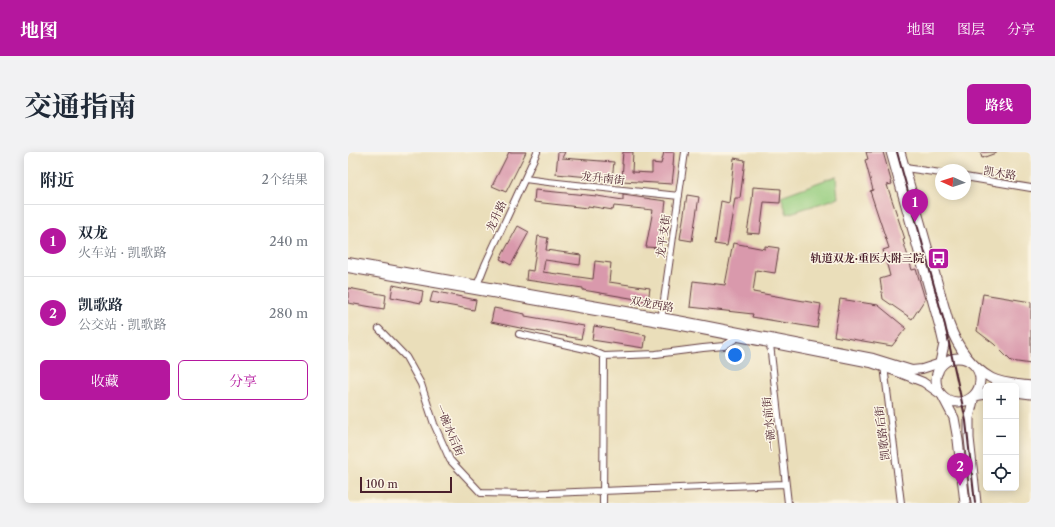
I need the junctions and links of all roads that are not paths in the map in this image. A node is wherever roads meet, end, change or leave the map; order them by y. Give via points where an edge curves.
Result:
1 (537, 152) edge
2 (685, 152) edge
3 (892, 152) edge
4 (900, 152) edge
5 (905, 168) junction
6 (935, 172) edge
7 (971, 178) edge
8 (525, 179) junction
9 (1031, 188) edge
10 (679, 196) junction
11 (348, 262) edge
12 (348, 268) edge
13 (477, 287) junction
14 (661, 320) junction
15 (379, 329) dead end
16 (519, 334) dead end
17 (738, 337) junction
18 (770, 344) junction
19 (604, 356) junction
20 (884, 364) junction
21 (973, 365) junction
22 (939, 368) junction
23 (1031, 386) edge
24 (1019, 392) edge
25 (983, 394) edge
26 (1031, 394) edge
27 (943, 396) junction
28 (974, 396) junction
29 (785, 484) junction
30 (603, 491) junction
31 (603, 503) edge
32 (788, 503) edge
33 (901, 503) edge
34 (965, 503) edge
35 (976, 503) edge

1 - 8 street, 龙升路
2 - 10 street, 龙平支街
3 - 22 main road via 944,344
4 - 5 main road
5 - 6 street
5 - 21 main road via 949,324 960,348
7 - 9 street, 凯木路
8 - 10 street, 龙升南街
8 - 13 street, 龙升路
10 - 14 street, 龙平支街
11 - 13 main road, 双龙西路
12 - 13 main road, 双龙西路
13 - 14 main road, 双龙西路
14 - 17 main road, 双龙西路
14 - 20 main road, 双龙西路 via 812,345 873,358
15 - 30 street, 一碗水后街 via 406,357 421,384 434,424 450,460 481,493
16 - 19 street via 590,350
17 - 18 main road, 双龙西路
17 - 19 street via 724,346 656,354
18 - 20 main road, 双龙西路
18 - 29 street, 一碗水前街
19 - 30 street
20 - 22 main road, 双龙西路 via 912,370
20 - 27 main road, 双龙西路 via 923,382
20 - 33 street, 凯歌路后街
21 - 22 main road via 968,361 956,359
21 - 23 main road via 992,378
21 - 28 main road via 980,377 978,391
22 - 27 main road via 936,379
24 - 26 main road
25 - 28 main road
27 - 28 main road via 955,402 962,402
27 - 34 main road via 954,418
28 - 35 main road via 969,418 969,438
29 - 30 street, 一碗水后街
29 - 32 street, 一碗水前街
30 - 31 street

